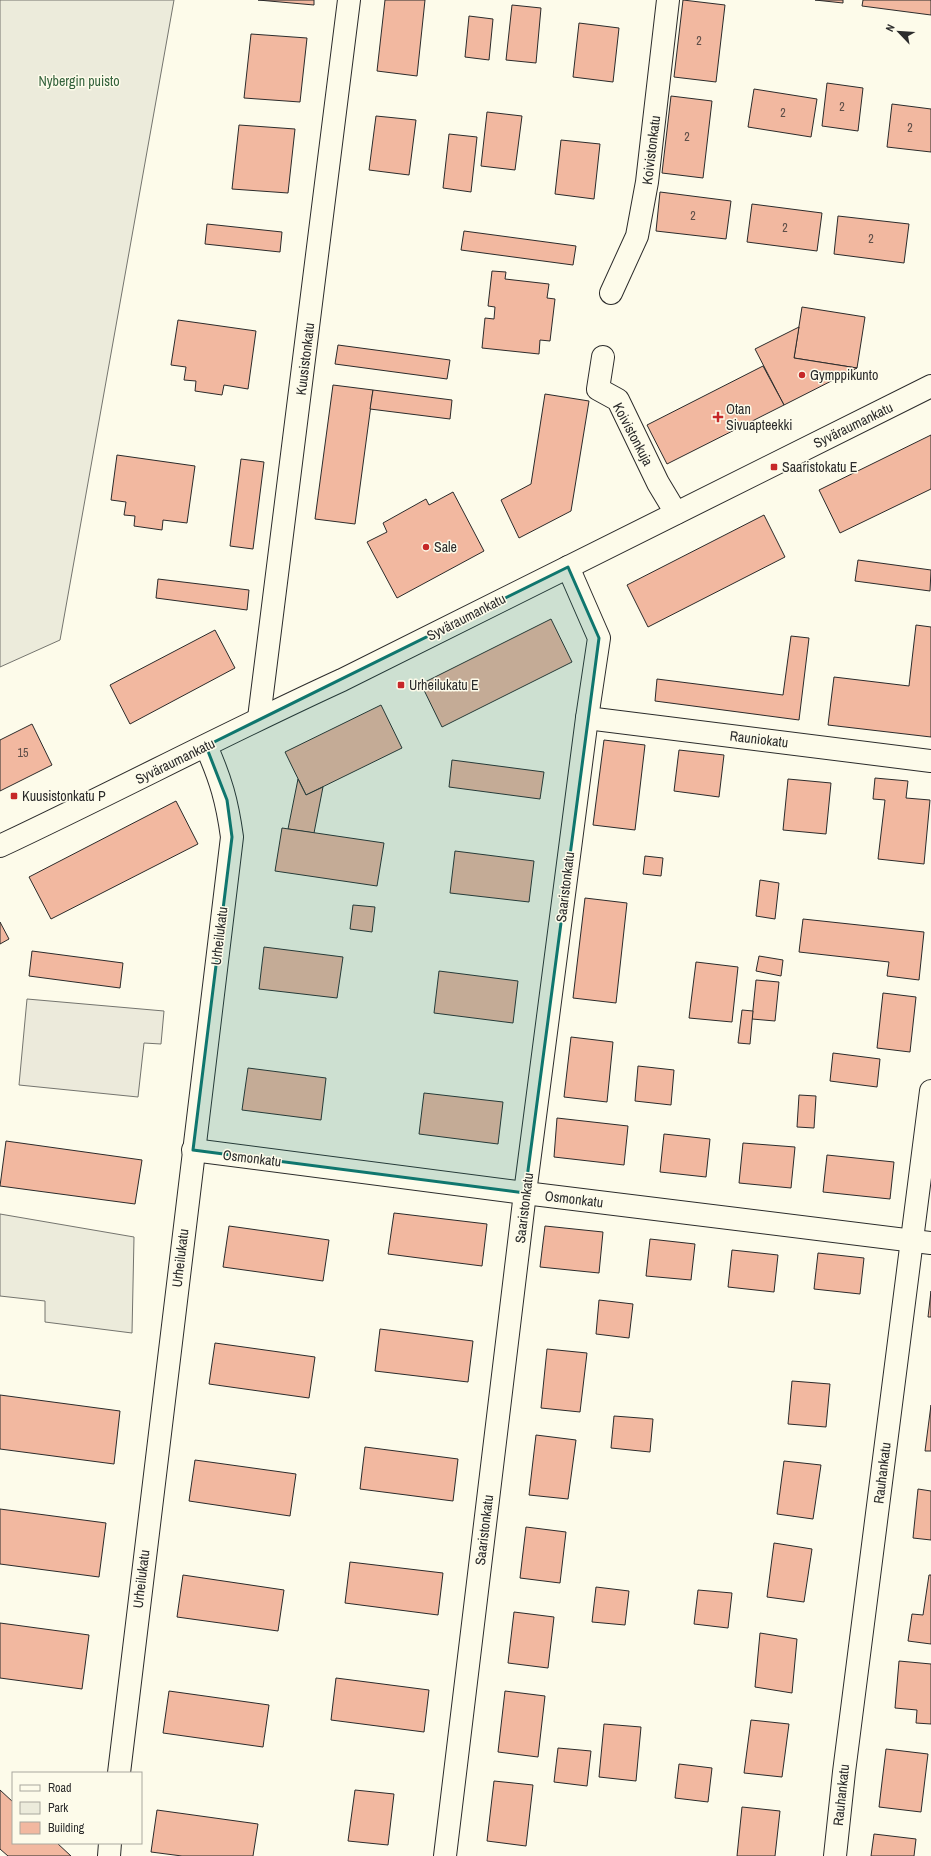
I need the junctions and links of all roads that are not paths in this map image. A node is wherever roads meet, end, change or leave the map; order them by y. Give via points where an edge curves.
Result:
1 (349, 0) edge
2 (668, 0) edge
3 (611, 293) dead end
4 (603, 358) dead end
5 (931, 386) edge
6 (676, 513) junction
7 (568, 567) junction
8 (259, 718) junction
9 (587, 718) junction
10 (206, 746) junction
11 (931, 761) edge
12 (0, 846) edge
13 (931, 1091) edge
14 (193, 1150) junction
15 (525, 1193) junction
16 (922, 1241) edge
17 (119, 1772) edge
18 (110, 1844) edge
19 (109, 1856) edge
20 (445, 1856) edge
21 (835, 1856) edge

1 - 8 street, Kuusistonkatu
2 - 3 street, Koivistonkatu via 647,182 638,236
4 - 6 street, Koivistonkuja via 598,389 618,400 658,483
5 - 6 street, Syväraumankatu
6 - 7 street, Syväraumankatu
7 - 8 street, Syväraumankatu via 342,680
7 - 9 street, Saaristonkatu via 599,638
8 - 10 street, Syväraumankatu
9 - 11 street, Rauniokatu
9 - 15 street, Saaristonkatu
10 - 12 street, Syväraumankatu
10 - 14 street, Urheilukatu via 227,800 232,837
13 - 16 street, Rauhankatu
14 - 15 street, Osmonkatu
14 - 17 street, Urheilukatu
15 - 16 street, Osmonkatu
15 - 20 street, Saaristonkatu
16 - 21 street, Rauhankatu via 844,1772
18 - 19 street

